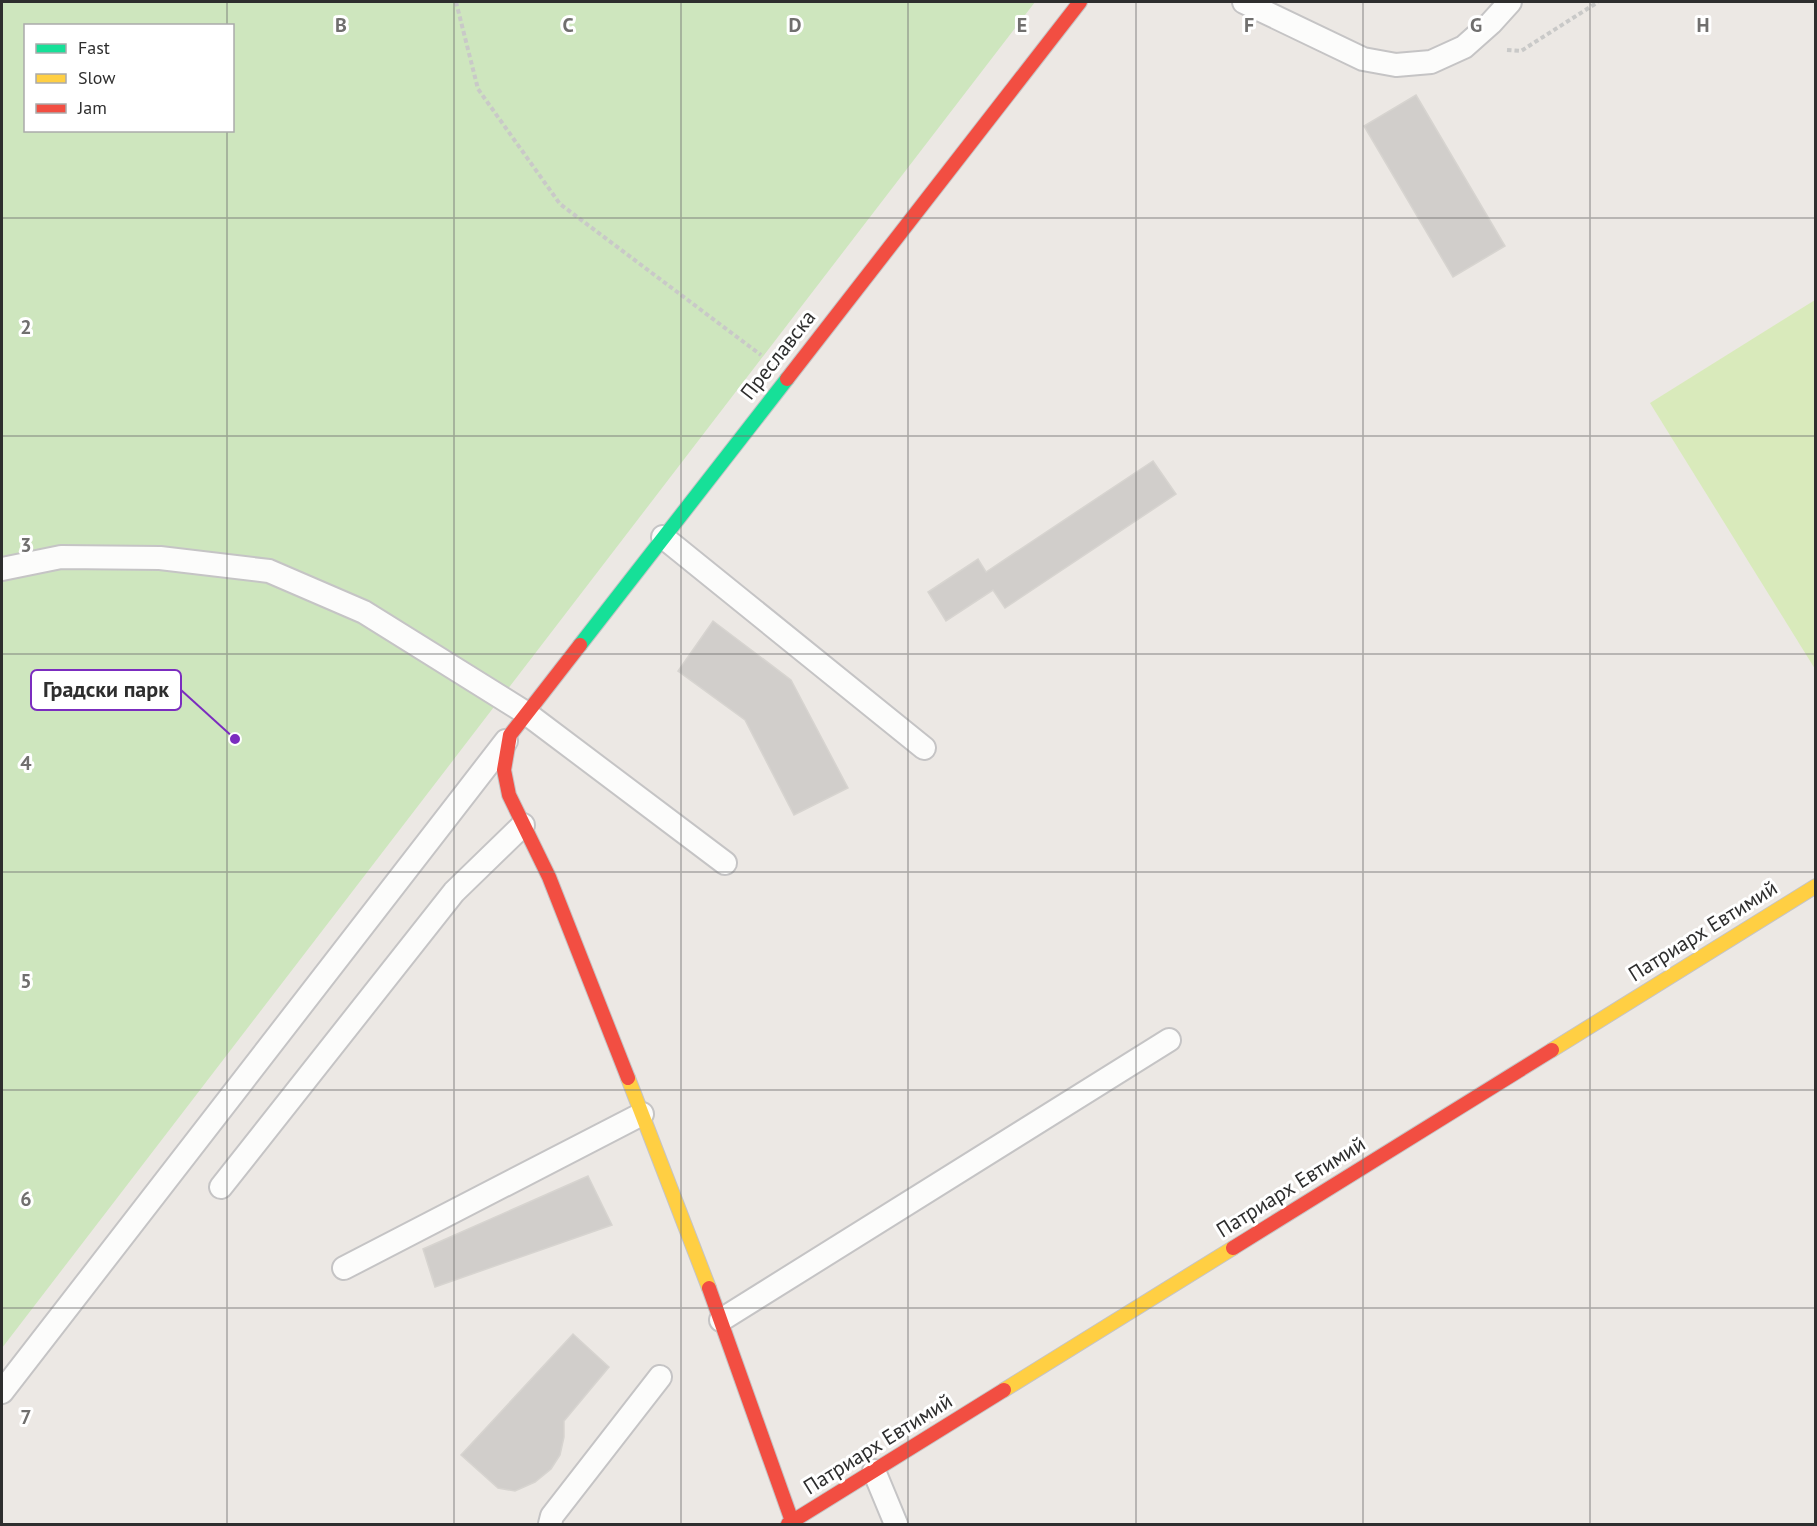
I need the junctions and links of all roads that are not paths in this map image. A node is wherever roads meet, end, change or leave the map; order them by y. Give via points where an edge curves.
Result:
1 (1080, 2) edge
2 (1244, 2) edge
3 (1510, 2) edge
4 (663, 537) junction
5 (2, 569) edge
6 (526, 713) junction
7 (510, 735) junction
8 (924, 748) dead end
9 (523, 825) junction
10 (725, 863) dead end
11 (1815, 886) edge
12 (1169, 1040) dead end
13 (642, 1114) junction
14 (221, 1187) dead end
15 (344, 1268) dead end
16 (721, 1320) junction
17 (660, 1377) dead end
18 (2, 1392) edge
19 (874, 1471) junction
20 (550, 1524) edge
21 (791, 1524) edge
22 (896, 1524) edge

1 - 4 street, Преславска
2 - 3 lane via 1363,59 1396,65 1431,62 1464,47
4 - 6 street, Преславска
4 - 8 lane
5 - 6 lane via 61,558 149,558 268,571 364,612
6 - 7 street, Преславска
6 - 10 lane
7 - 9 street via 504,770 509,795
7 - 18 lane
9 - 13 street via 549,877
9 - 14 lane via 454,892
11 - 19 street, Патриарх Евтимий
12 - 16 lane
13 - 15 lane
13 - 16 street
16 - 21 street
17 - 20 lane via 552,1516
19 - 21 street, Патриарх Евтимий
19 - 22 lane

